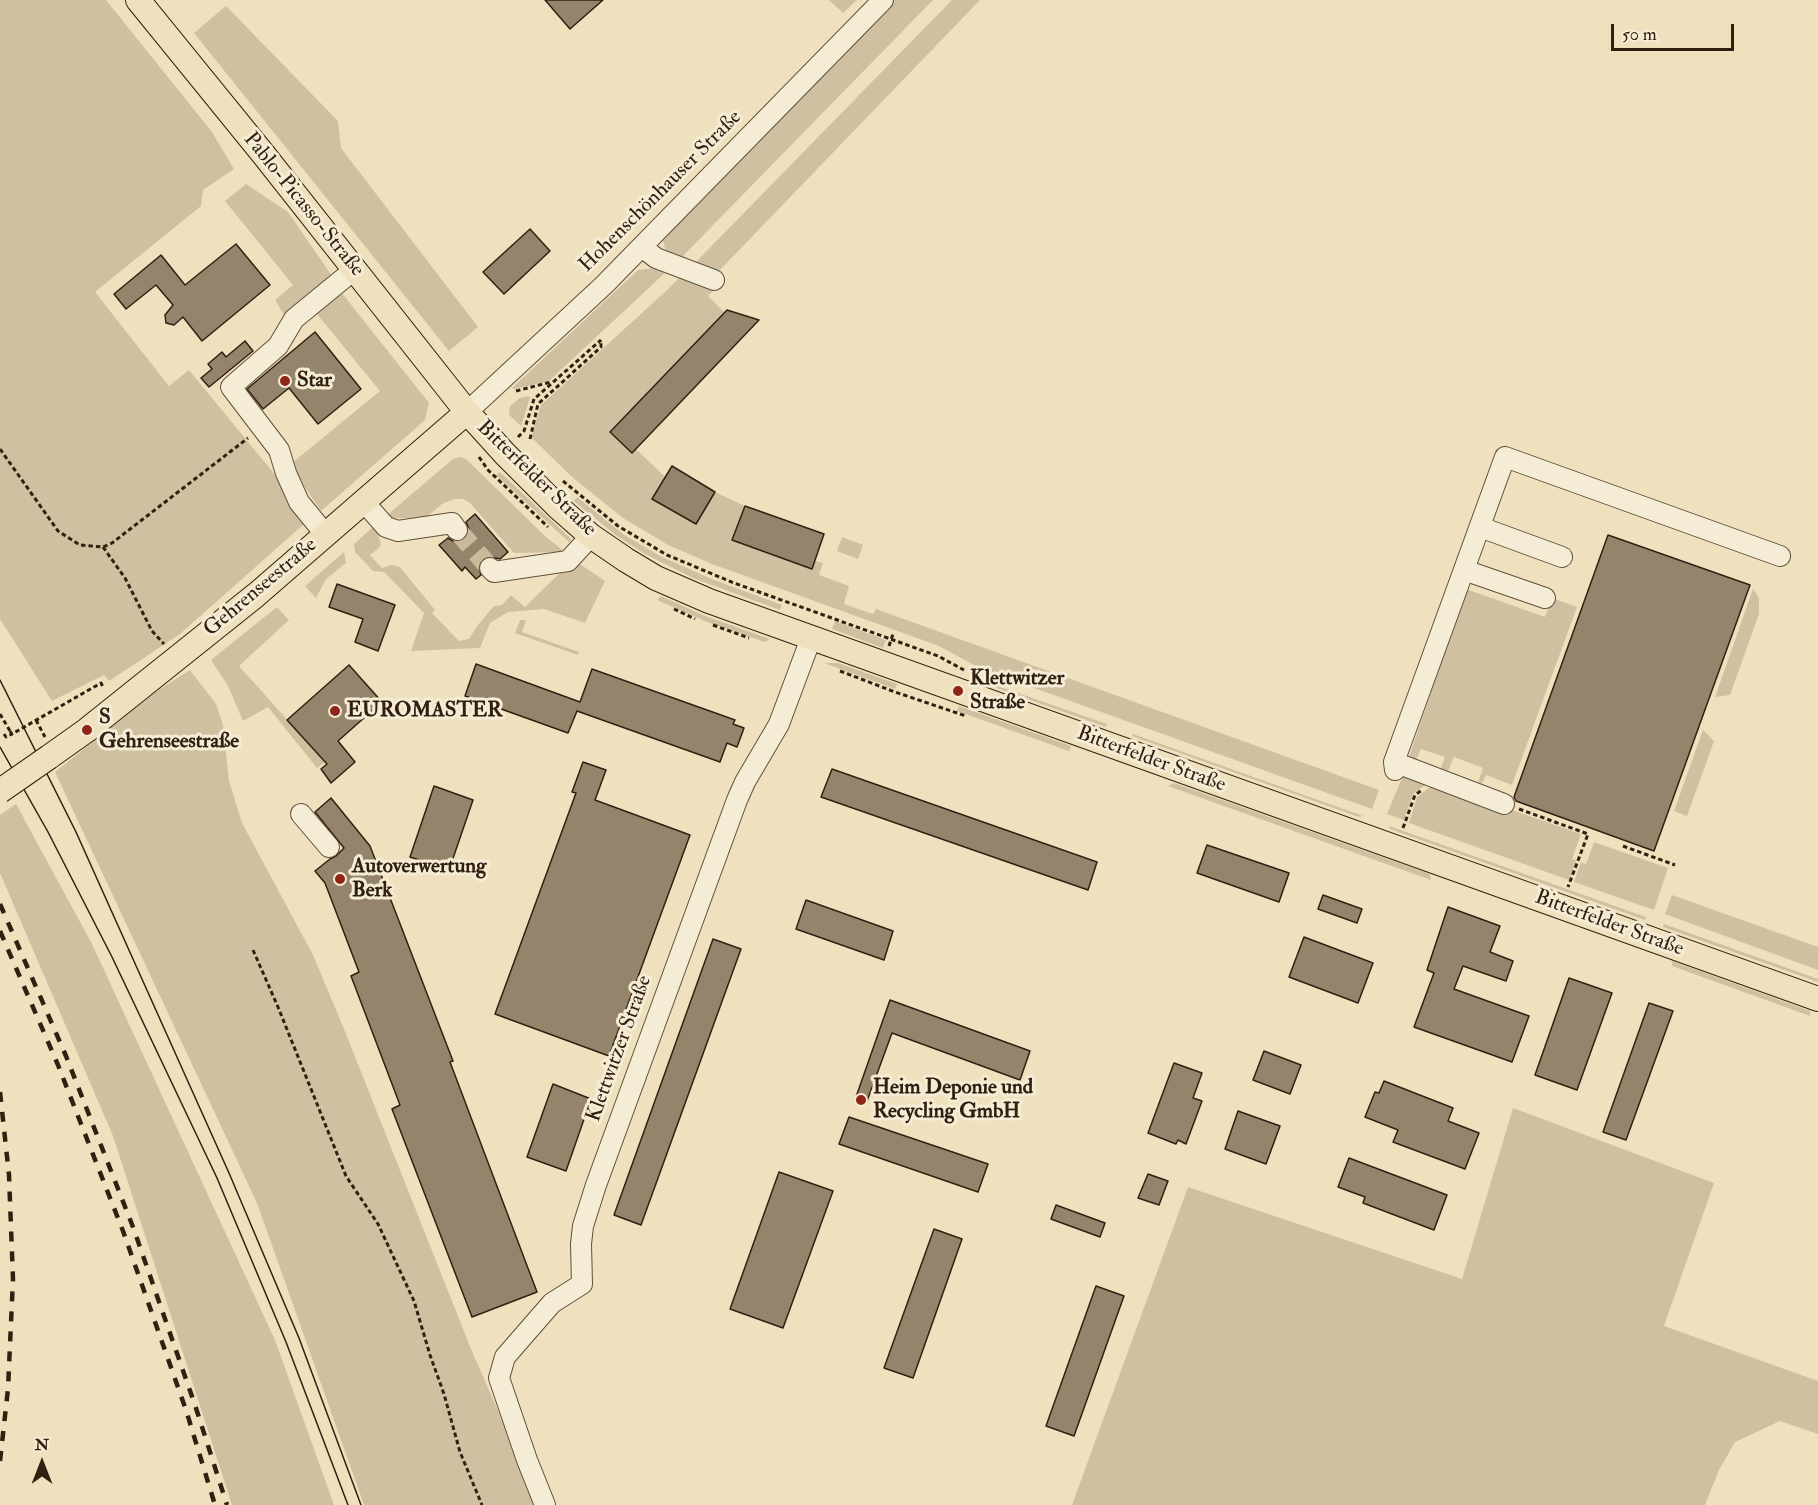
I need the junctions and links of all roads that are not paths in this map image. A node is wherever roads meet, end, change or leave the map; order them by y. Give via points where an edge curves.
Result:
1 (138, 0) edge
2 (883, 0) edge
3 (642, 247) junction
4 (355, 269) junction
5 (714, 280) dead end
6 (467, 412) junction
7 (364, 502) junction
8 (1480, 527) junction
9 (457, 530) tunnel mouth
10 (325, 534) junction
11 (591, 536) junction
12 (1562, 556) dead end
13 (1780, 556) dead end
14 (490, 568) dead end
15 (1464, 570) junction
16 (1545, 598) dead end
17 (811, 638) junction
18 (0, 791) edge
19 (1504, 804) road end
20 (302, 814) dead end
21 (330, 847) dead end
22 (1818, 999) edge
23 (545, 1505) edge

1 - 4 main road, Pablo-Picasso-Straße
2 - 3 street, Hohenschönhauser Straße
3 - 5 street via 656,258
3 - 6 street, Hohenschönhauser Straße
4 - 6 main road, Pablo-Picasso-Straße
4 - 10 street via 294,319 278,346 231,387 279,450 299,502
6 - 7 main road, Gehrenseestraße
6 - 11 main road, Bitterfelder Straße
7 - 9 street via 386,527 398,531 452,523
7 - 10 main road, Gehrenseestraße
8 - 12 street
8 - 13 street via 1505,458
8 - 15 street
10 - 18 main road, Gehrenseestraße, bridge via 256,595 87,730 47,746
11 - 14 street via 568,561 494,572
11 - 17 main road, Bitterfelder Straße via 676,587
15 - 16 street
15 - 19 street via 1394,766
17 - 22 main road, Bitterfelder Straße
17 - 23 street, Klettwitzer Straße via 780,724 736,800 592,1196 583,1226 582,1284 552,1303 505,1357 499,1378
20 - 21 street

